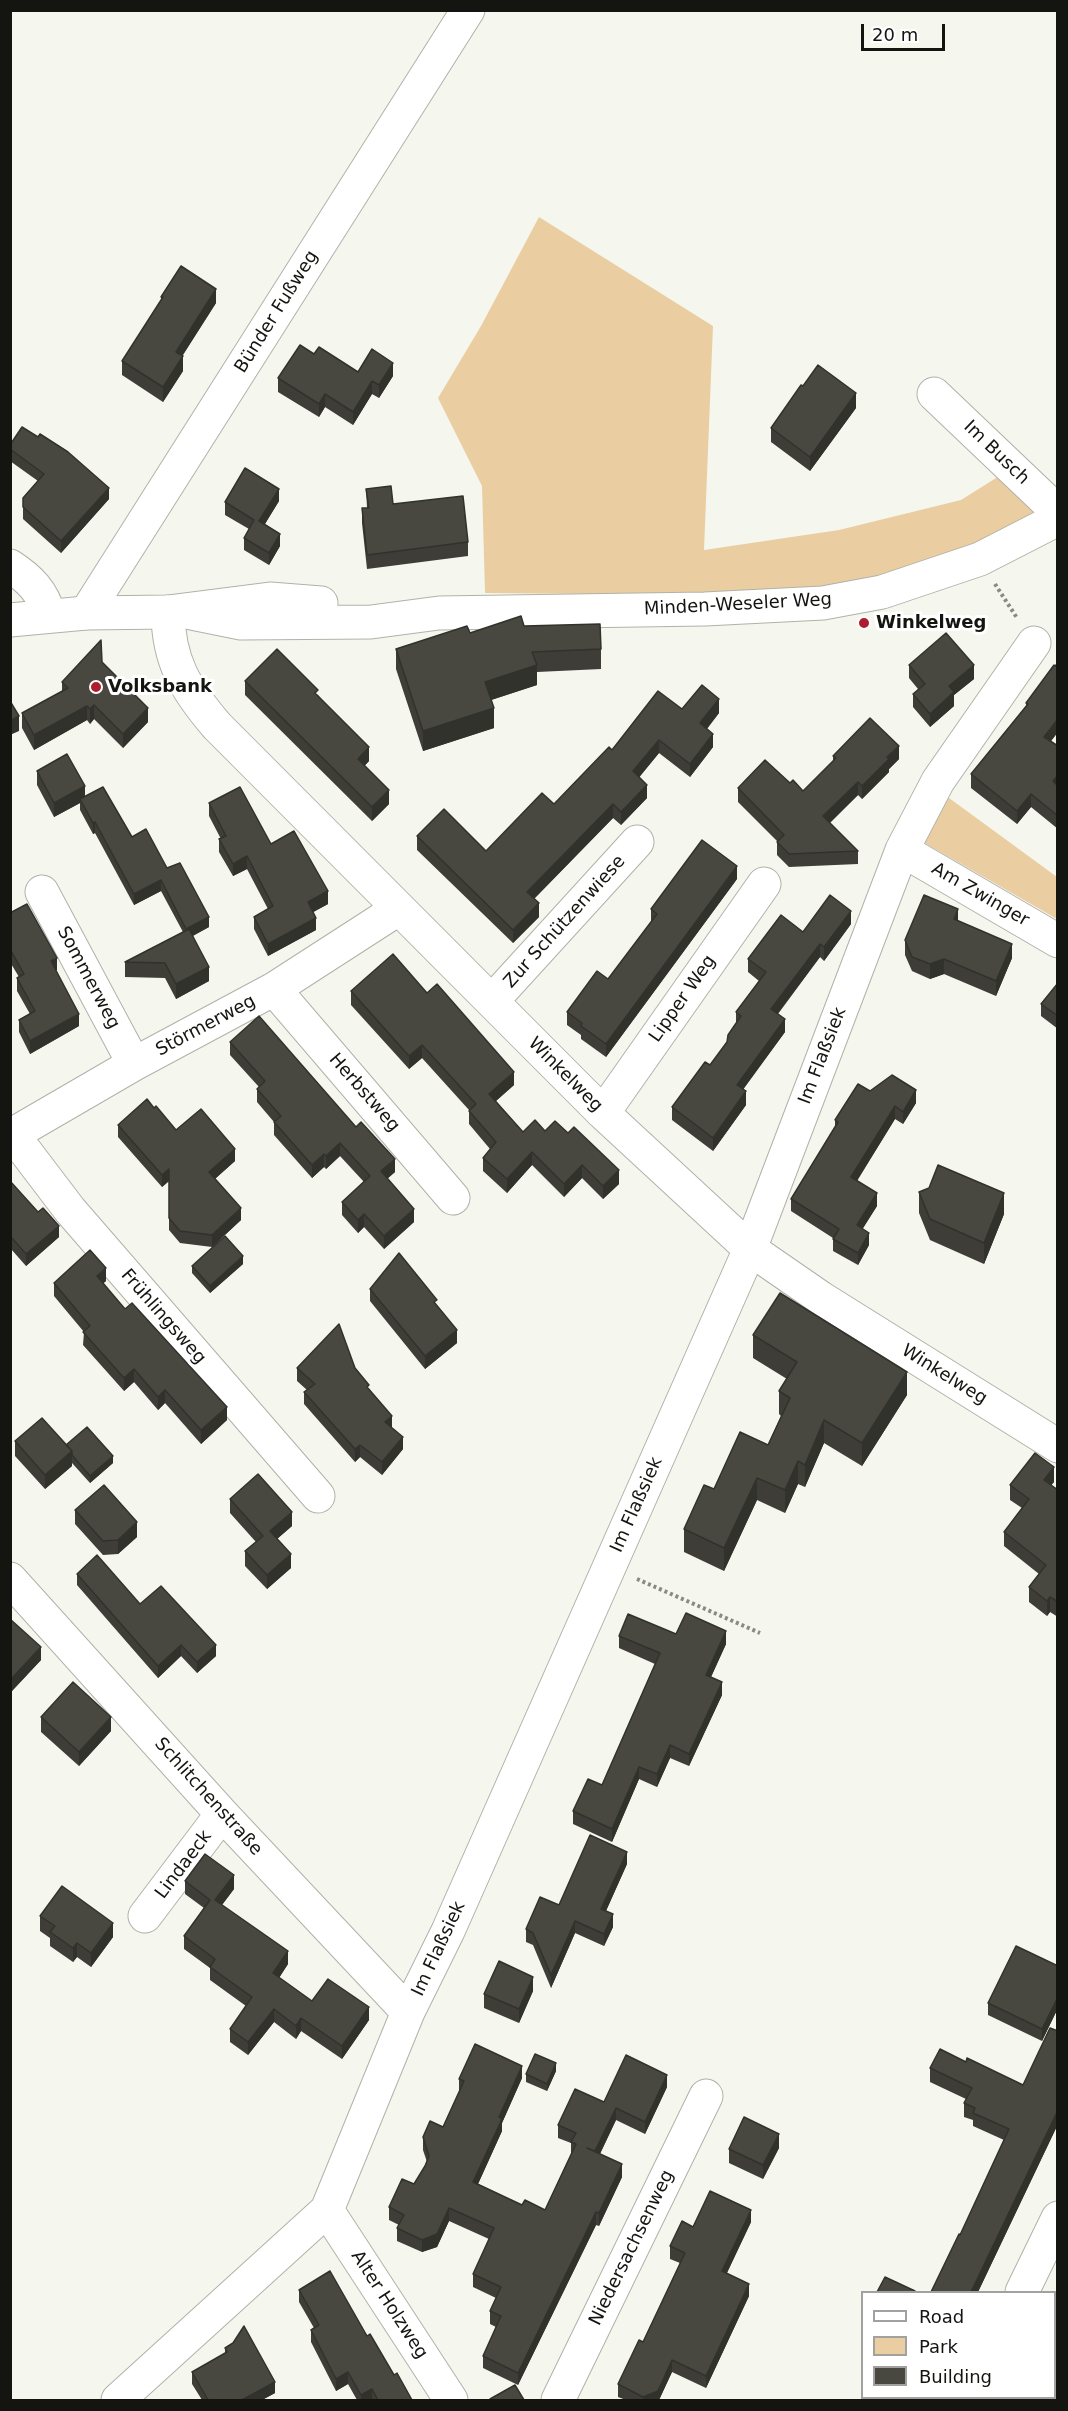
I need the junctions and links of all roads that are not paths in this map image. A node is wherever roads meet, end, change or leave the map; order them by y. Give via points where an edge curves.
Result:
1 (468, 10) edge
2 (934, 394) dead end
3 (1058, 512) edge
4 (1058, 519) edge
5 (10, 566) edge
6 (175, 612) junction
7 (86, 613) junction
8 (49, 615) junction
9 (10, 620) edge
10 (1034, 644) road end
11 (638, 842) dead end
12 (902, 850) junction
13 (764, 884) dead end
14 (42, 892) dead end
15 (398, 909) junction
16 (1058, 941) edge
17 (274, 989) junction
18 (492, 1001) junction
19 (134, 1064) junction
20 (603, 1113) junction
21 (12, 1136) edge
22 (453, 1198) dead end
23 (750, 1250) junction
24 (1058, 1446) edge
25 (318, 1496) dead end
26 (10, 1579) edge
27 (222, 1814) junction
28 (145, 1916) dead end
29 (408, 2012) junction
30 (706, 2096) dead end
31 (327, 2210) junction
32 (1058, 2218) edge
33 (1022, 2291) edge
34 (118, 2400) edge
35 (451, 2400) edge
36 (558, 2400) edge

1 - 7 street, Bünder Fußweg
2 - 3 street, Im Busch
4 - 6 street, Minden-Weseler Weg via 980,559 882,592 823,603 439,613 270,599
5 - 8 street via 34,584
6 - 7 street, Minden-Weseler Weg
6 - 15 street, Winkelweg via 173,655 195,700
7 - 8 street, Minden-Weseler Weg
8 - 9 street, Minden-Weseler Weg
10 - 12 street, Im Flaßsiek via 938,781
11 - 18 street, Zur Schützenwiese
12 - 16 street, Am Zwinger
12 - 23 street, Im Flaßsiek
13 - 20 street, Lipper Weg
14 - 19 street, Sommerweg
15 - 17 street, Störmerweg
15 - 18 street, Winkelweg
17 - 19 street, Störmerweg
17 - 22 street, Herbstweg
18 - 20 street, Winkelweg
19 - 21 street, Störmerweg
20 - 23 street, Winkelweg
21 - 25 street, Frühlingsweg via 69,1210
23 - 24 street, Winkelweg
23 - 29 street, Im Flaßsiek
26 - 27 street, Schlitchenstraße
27 - 28 street, Lindaeck
27 - 29 street, Schlitchenstraße
29 - 31 street, Im Flaßsiek
30 - 36 street, Niedersachsenweg
31 - 34 street, Im Flaßsiek
31 - 35 street, Alter Holzweg
32 - 33 street

